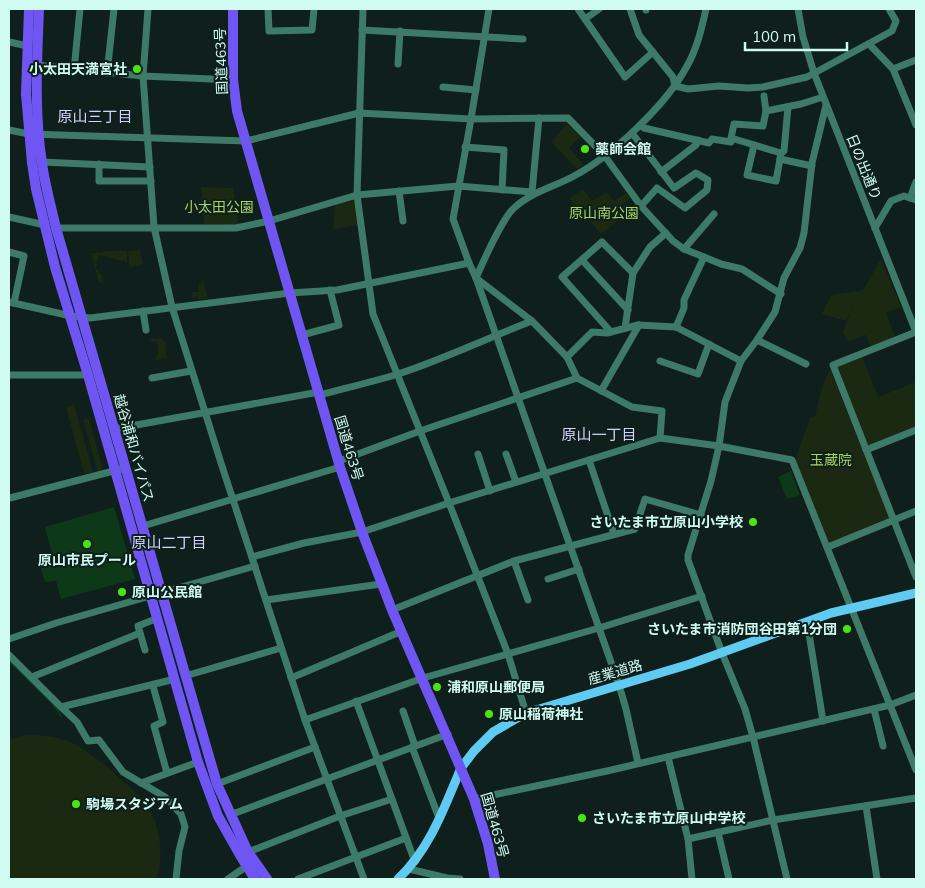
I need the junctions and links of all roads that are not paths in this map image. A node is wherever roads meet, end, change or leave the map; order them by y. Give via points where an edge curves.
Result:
1 (29, 9) edge
2 (39, 9) edge
3 (80, 9) edge
4 (114, 9) edge
5 (148, 9) edge
6 (234, 9) edge
7 (268, 9) edge
8 (314, 9) edge
9 (363, 9) edge
10 (489, 9) edge
11 (578, 9) edge
12 (598, 9) edge
13 (630, 9) edge
14 (706, 9) edge
15 (798, 9) edge
16 (889, 9) edge
17 (584, 18) junction
18 (362, 30) junction
19 (400, 31) junction
20 (484, 36) junction
21 (523, 40) dead end
22 (9, 42) edge
23 (869, 44) junction
24 (28, 46) junction
25 (653, 52) junction
26 (916, 60) edge
27 (398, 64) dead end
28 (37, 65) junction
29 (893, 69) junction
30 (74, 70) junction
31 (107, 72) junction
32 (814, 73) junction
33 (143, 76) junction
34 (233, 80) junction
35 (675, 86) junction
36 (442, 87) dead end
37 (476, 90) junction
38 (764, 96) dead end
39 (823, 97) junction
40 (826, 105) junction
41 (788, 107) junction
42 (766, 111) junction
43 (359, 114) junction
44 (539, 118) junction
45 (472, 119) junction
46 (640, 124) junction
47 (916, 125) edge
48 (9, 130) edge
49 (632, 133) junction
50 (34, 134) junction
51 (148, 138) junction
52 (732, 138) junction
53 (698, 140) junction
54 (246, 141) junction
55 (754, 145) junction
56 (465, 147) junction
57 (604, 155) junction
58 (781, 156) junction
59 (42, 162) junction
60 (99, 164) junction
61 (812, 166) junction
62 (150, 167) junction
63 (661, 172) junction
64 (151, 181) junction
65 (916, 182) edge
66 (458, 186) junction
67 (502, 190) junction
68 (399, 191) junction
69 (533, 193) junction
70 (357, 195) junction
71 (913, 199) edge
72 (641, 206) junction
73 (714, 214) dead end
74 (9, 217) edge
75 (269, 221) junction
76 (403, 221) dead end
77 (44, 225) junction
78 (154, 227) junction
79 (56, 228) junction
80 (875, 228) junction
81 (666, 233) junction
82 (684, 249) junction
83 (9, 252) edge
84 (704, 257) junction
85 (582, 260) junction
86 (469, 263) junction
87 (633, 273) junction
88 (476, 278) junction
89 (369, 282) junction
90 (330, 290) junction
91 (290, 293) junction
92 (781, 294) junction
93 (11, 303) edge
94 (172, 307) junction
95 (628, 310) junction
96 (143, 311) junction
97 (76, 316) junction
98 (532, 321) junction
99 (639, 325) junction
100 (625, 328) junction
101 (676, 328) junction
102 (146, 330) dead end
103 (611, 332) junction
104 (916, 332) edge
105 (496, 334) junction
106 (302, 335) junction
107 (757, 340) junction
108 (709, 344) junction
109 (567, 357) junction
110 (660, 360) dead end
111 (741, 361) junction
112 (806, 364) dead end
113 (191, 371) junction
114 (398, 374) junction
115 (9, 375) edge
116 (88, 375) junction
117 (152, 378) dead end
118 (577, 378) junction
119 (601, 391) junction
120 (319, 393) junction
121 (519, 397) junction
122 (205, 412) junction
123 (114, 429) junction
124 (916, 430) edge
125 (420, 431) junction
126 (660, 438) junction
127 (718, 446) junction
128 (866, 450) junction
129 (478, 454) dead end
130 (506, 454) dead end
131 (589, 460) junction
132 (340, 464) junction
133 (125, 468) junction
134 (114, 471) junction
135 (545, 473) junction
136 (516, 482) junction
137 (490, 491) junction
138 (10, 498) edge
139 (232, 499) junction
140 (449, 503) junction
141 (916, 512) edge
142 (702, 515) junction
143 (895, 520) junction
144 (142, 526) junction
145 (362, 532) junction
146 (614, 534) junction
147 (570, 545) junction
148 (828, 547) junction
149 (252, 558) junction
150 (514, 561) junction
151 (255, 566) junction
152 (578, 569) junction
153 (479, 575) junction
154 (916, 577) edge
155 (548, 579) dead end
156 (381, 584) junction
157 (162, 593) junction
158 (916, 593) edge
159 (702, 596) junction
160 (152, 597) junction
161 (266, 600) junction
162 (528, 600) dead end
163 (851, 607) junction
164 (392, 610) junction
165 (158, 618) junction
166 (807, 621) junction
167 (599, 628) junction
168 (402, 631) junction
169 (140, 633) junction
170 (9, 639) edge
171 (281, 648) junction
172 (144, 650) dead end
173 (722, 653) junction
174 (508, 654) junction
175 (9, 655) edge
176 (180, 677) junction
177 (32, 678) junction
178 (291, 678) junction
179 (423, 678) junction
180 (619, 684) junction
181 (153, 686) junction
182 (916, 695) edge
183 (356, 701) junction
184 (890, 705) junction
185 (62, 707) junction
186 (874, 709) junction
187 (403, 712) dead end
188 (526, 712) junction
189 (305, 720) junction
190 (823, 721) junction
191 (448, 734) junction
192 (753, 737) junction
193 (414, 746) junction
194 (882, 746) dead end
195 (315, 747) junction
196 (668, 756) junction
197 (377, 759) junction
198 (198, 762) junction
199 (638, 762) junction
200 (461, 768) junction
201 (916, 770) edge
202 (168, 772) junction
203 (326, 778) junction
204 (141, 783) junction
205 (217, 784) junction
206 (916, 798) edge
207 (392, 799) junction
208 (474, 799) junction
209 (866, 806) junction
210 (230, 814) junction
211 (340, 816) junction
212 (439, 818) junction
213 (773, 820) junction
214 (718, 832) junction
215 (406, 838) junction
216 (688, 839) junction
217 (248, 852) junction
218 (356, 858) junction
219 (412, 865) junction
220 (247, 866) junction
221 (176, 879) edge
222 (228, 879) edge
223 (255, 879) edge
224 (267, 879) edge
225 (298, 879) edge
226 (364, 879) edge
227 (398, 879) edge
228 (460, 879) edge
229 (495, 879) edge
230 (692, 879) edge
231 (729, 879) edge
232 (787, 879) edge
233 (877, 879) edge

1 - 24 highway, 越谷浦和バイパス
2 - 28 highway, 越谷浦和バイパス
3 - 30 street
4 - 31 street
5 - 33 street
6 - 34 highway, 国道463号
7 - 8 street via 269,31 312,30
9 - 18 street
10 - 20 street
11 - 17 street
12 - 17 street
13 - 25 street via 639,35
14 - 35 street via 688,65
15 - 32 street, 日の出通り
16 - 23 street via 896,22 895,27
17 - 25 street via 625,77
18 - 19 street
18 - 43 street
19 - 20 street
19 - 27 street
20 - 21 street
20 - 37 street
22 - 24 street
23 - 29 street
23 - 32 street
24 - 50 highway, 越谷浦和バイパス via 26,94
25 - 35 street via 673,77
26 - 29 street
28 - 30 street
28 - 50 highway, 越谷浦和バイパス
29 - 47 street
30 - 31 street
31 - 33 street
32 - 35 street via 763,87 688,89
32 - 39 street, 日の出通り
33 - 34 street
33 - 51 street
34 - 54 highway, 国道463号 via 237,111
35 - 46 street
36 - 37 street
37 - 45 street
38 - 42 street
39 - 40 street, 日の出通り
39 - 41 street
40 - 61 street
40 - 80 street, 日の出通り
41 - 42 street
41 - 58 street
42 - 52 street via 763,126 734,124
43 - 45 street
43 - 54 street
43 - 70 street
44 - 45 street
44 - 57 street via 568,118
44 - 69 street
45 - 56 street
46 - 49 street
46 - 53 street via 644,128
48 - 50 street
49 - 57 street
49 - 63 street
50 - 51 street
50 - 59 highway, 越谷浦和バイパス
50 - 77 highway, 越谷浦和バイパス via 33,172
51 - 54 street
51 - 62 street
52 - 53 street via 731,142
52 - 55 street
53 - 63 street
54 - 75 highway, 国道463号
55 - 58 street
55 - 58 street via 747,175 776,181
56 - 66 street
56 - 67 street via 504,150
57 - 69 street via 575,176
57 - 72 street
58 - 61 street
59 - 60 street
59 - 79 highway, 越谷浦和バイパス
60 - 62 street
60 - 64 street via 99,181
61 - 92 street via 804,234 784,278
62 - 64 street
63 - 72 street via 674,188 696,173 708,180 707,190 685,208 658,188
64 - 78 street
65 - 71 street
66 - 67 street
66 - 68 street
66 - 86 street via 453,219
67 - 69 street
68 - 70 street
68 - 76 street
69 - 88 street via 513,209 497,233
70 - 75 street
70 - 89 street
71 - 80 street via 904,196 891,201
72 - 81 street
73 - 82 street
74 - 77 street
75 - 78 street via 236,228
75 - 91 highway, 国道463号
77 - 97 highway, 越谷浦和バイパス
78 - 79 street
78 - 94 street
79 - 97 highway, 越谷浦和バイパス
80 - 104 street, 日の出通り
81 - 82 street
81 - 87 street via 650,247
82 - 84 street
83 - 93 street via 24,256
84 - 92 street via 742,269
84 - 101 street via 684,300
85 - 87 street via 602,242
85 - 95 street
85 - 103 street via 562,277
86 - 88 street
86 - 89 street
87 - 95 street
88 - 98 street
88 - 105 street
89 - 90 street
89 - 114 street via 373,314
90 - 91 street
90 - 106 street via 339,325
91 - 94 street
91 - 106 highway, 国道463号
92 - 107 street via 775,312
93 - 97 street
94 - 96 street
94 - 113 street
95 - 100 street
96 - 97 street via 90,318
96 - 102 street
97 - 116 highway, 越谷浦和バイパス
97 - 123 highway, 越谷浦和バイパス
98 - 105 street
98 - 109 street
99 - 100 street
99 - 101 street
99 - 119 street
100 - 103 street
101 - 108 street
103 - 109 street via 592,332
104 - 128 street via 833,365
105 - 114 street
105 - 121 street
106 - 120 highway, 国道463号
107 - 111 street
107 - 112 street
108 - 110 street via 698,374
108 - 111 street
109 - 118 street
111 - 127 street via 725,402
113 - 117 street
113 - 122 street
114 - 120 street
114 - 125 street
115 - 116 street
116 - 134 highway, 越谷浦和バイパス
118 - 119 street
118 - 121 street
119 - 126 street via 632,407 662,412
120 - 122 street
120 - 132 highway, 国道463号
121 - 125 street
121 - 135 street
122 - 123 street
122 - 139 street
123 - 133 highway, 越谷浦和バイパス
124 - 128 street
125 - 132 street
125 - 140 street
126 - 127 street
126 - 131 street
127 - 142 street
127 - 148 street via 792,460
128 - 143 street
129 - 137 street
130 - 136 street
131 - 135 street
131 - 146 street
132 - 139 street
132 - 145 highway, 国道463号
133 - 134 street
133 - 144 highway, 越谷浦和バイパス
134 - 138 street
134 - 160 highway, 越谷浦和バイパス
135 - 136 street
135 - 147 street
136 - 137 street
137 - 140 street
139 - 144 street
139 - 149 street
140 - 145 street
140 - 153 street
141 - 143 street
142 - 146 street via 645,499 635,528
142 - 159 street via 688,555
143 - 148 street
143 - 154 street
144 - 157 highway, 越谷浦和バイパス
145 - 149 street via 304,543
145 - 156 highway, 国道463号
146 - 147 street
147 - 150 street
147 - 152 street
148 - 163 street
149 - 151 street
150 - 153 street
150 - 162 street
151 - 157 street
151 - 161 street
152 - 155 street
152 - 167 street
153 - 164 street
153 - 174 street
156 - 161 street
156 - 164 highway, 国道463号
157 - 160 street
157 - 176 highway, 越谷浦和バイパス
158 - 163 main road, 産業道路
159 - 167 street
159 - 173 street
160 - 165 highway, 越谷浦和バイパス
160 - 170 street
161 - 171 street
163 - 166 main road, 産業道路
163 - 184 street
164 - 168 highway, 国道463号
165 - 169 street via 138,626
165 - 176 highway, 越谷浦和バイパス
166 - 173 main road, 産業道路
166 - 190 street
167 - 174 street
167 - 180 street
168 - 178 street
168 - 179 highway, 国道463号
169 - 172 street
169 - 177 street
171 - 176 street
171 - 178 street
173 - 180 main road, 産業道路
173 - 192 street
174 - 179 street
174 - 188 street
175 - 177 street
176 - 181 street
176 - 198 highway, 越谷浦和バイパス
176 - 205 highway, 越谷浦和バイパス
177 - 185 street
178 - 189 street
179 - 183 street
179 - 191 highway, 国道463号
180 - 188 main road, 産業道路
180 - 199 street
181 - 185 street
181 - 202 street via 163,722 154,726
182 - 184 street
183 - 189 street
183 - 197 street
184 - 186 street
184 - 201 street
185 - 204 street via 77,722 88,741 99,740 123,772
186 - 190 street
186 - 194 street
187 - 193 street
188 - 200 main road, 産業道路 via 494,732
189 - 195 street
190 - 192 street
191 - 193 street
191 - 200 highway, 国道463号
192 - 196 street
192 - 213 street
193 - 197 street
193 - 212 street
195 - 203 street
195 - 205 street
196 - 199 street
196 - 216 street
197 - 203 street
197 - 207 street
198 - 202 street
198 - 220 highway, 越谷浦和バイパス via 218,816
199 - 208 street
200 - 208 highway, 国道463号
200 - 212 main road, 産業道路
202 - 204 street
203 - 210 street
203 - 211 street
204 - 221 street via 165,797 181,814 184,827
205 - 210 highway, 越谷浦和バイパス
206 - 209 street
207 - 211 street
207 - 215 street
208 - 229 highway, 国道463号
209 - 213 street
209 - 233 street
210 - 217 highway, 越谷浦和バイパス
211 - 217 street
211 - 218 street
212 - 219 main road, 産業道路 via 430,839
213 - 214 street
213 - 232 street
214 - 216 street
214 - 231 street
215 - 218 street
215 - 219 street
216 - 230 street
217 - 224 highway, 越谷浦和バイパス
218 - 225 street
218 - 226 street
219 - 227 main road, 産業道路
219 - 228 street via 447,878
220 - 222 street
220 - 223 highway, 越谷浦和バイパス

